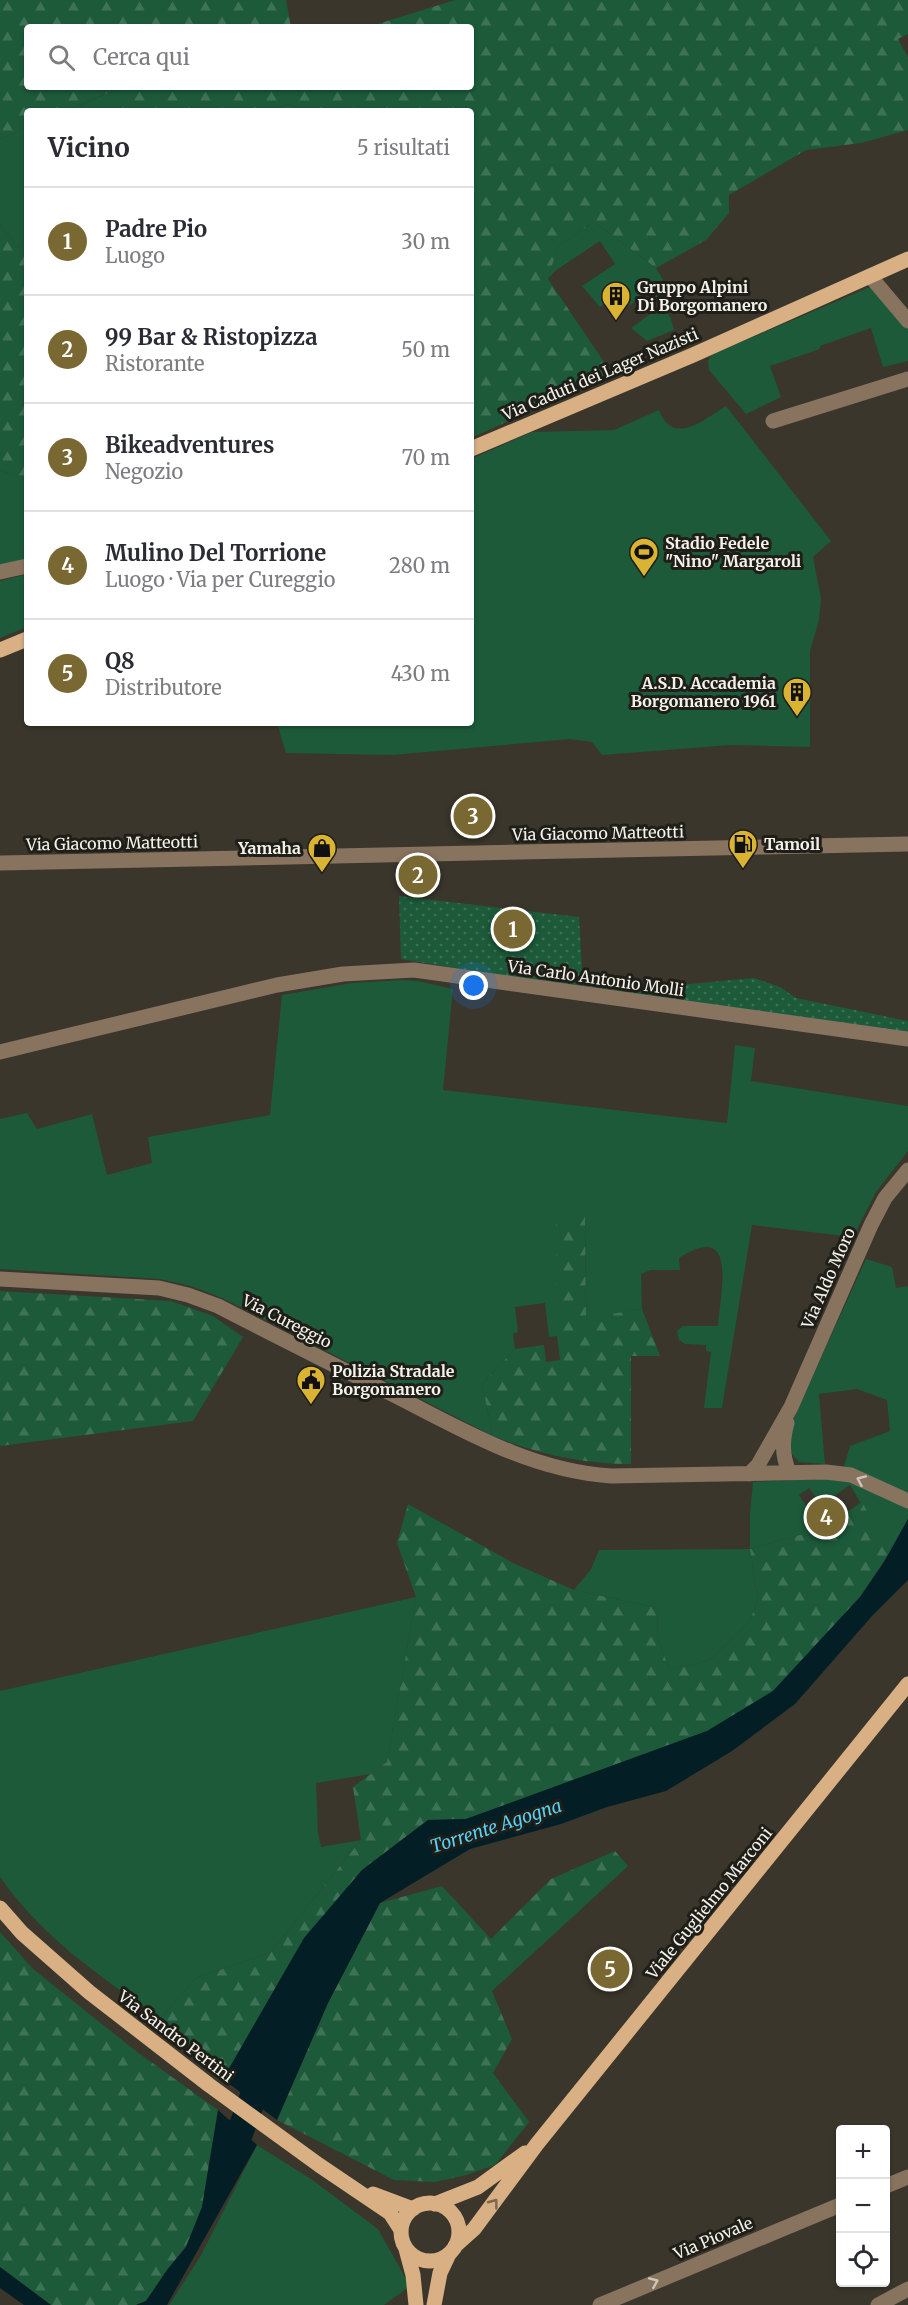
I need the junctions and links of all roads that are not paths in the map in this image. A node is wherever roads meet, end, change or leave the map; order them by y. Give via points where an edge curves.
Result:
1 (908, 259) edge
2 (870, 276) junction
3 (908, 321) edge
4 (908, 379) edge
5 (773, 421) dead end
6 (474, 448) edge
7 (24, 567) edge
8 (0, 572) edge
9 (24, 640) edge
10 (0, 650) edge
11 (908, 844) edge
12 (0, 862) edge
13 (908, 1040) edge
14 (0, 1052) edge
15 (908, 1170) edge
16 (0, 1279) edge
17 (791, 1407) junction
18 (789, 1472) junction
19 (749, 1474) junction
20 (908, 1501) edge
21 (908, 1684) edge
22 (0, 1908) edge
23 (537, 2144) junction
24 (908, 2177) edge
25 (341, 2180) junction
26 (890, 2184) edge
27 (435, 2204) junction
28 (836, 2207) edge
29 (413, 2209) junction
30 (401, 2230) junction
31 (406, 2249) junction
32 (452, 2250) junction
33 (908, 2289) edge
34 (416, 2305) edge
35 (434, 2305) edge
36 (600, 2305) edge
37 (878, 2305) edge

1 - 2 main road, Via Caduti dei Lager Nazisti
2 - 3 street
2 - 6 main road, Via Caduti dei Lager Nazisti
4 - 5 street
7 - 8 street
9 - 10 main road
11 - 12 street, Via Giacomo Matteotti
13 - 14 street, Via Carlo Antonio Molli via 414,970 343,974 278,985
15 - 17 street, Via Aldo Moro via 885,1198 871,1225
16 - 19 street, Via Cureggio via 159,1288 188,1295 218,1306 489,1444 561,1469 610,1476
17 - 18 street, Via Aldo Moro via 783,1438 784,1461
17 - 19 street, Via Aldo Moro
18 - 19 street, Via Cureggio
20 -> 18 street, Via Cureggio via 850,1475
21 - 23 main road, Viale Guglielmo Marconi
22 - 25 main road, Via Sandro Pertini via 57,1966 209,2085
23 - 27 main road, Viale Guglielmo Marconi via 478,2187
32 -> 23 main road, Viale Guglielmo Marconi via 474,2229
24 - 26 street
25 - 29 main road, Via Sandro Pertini
25 - 30 main road, Via Sandro Pertini via 390,2214
27 - 29 main road
27 - 32 main road via 451,2212 456,2220 458,2229
36 -> 28 street, Via Piovale
29 - 30 main road
30 - 31 main road
31 - 32 main road via 431,2261
31 - 34 main road
32 - 35 main road, Viale Guglielmo Marconi via 440,2273
33 - 37 street

